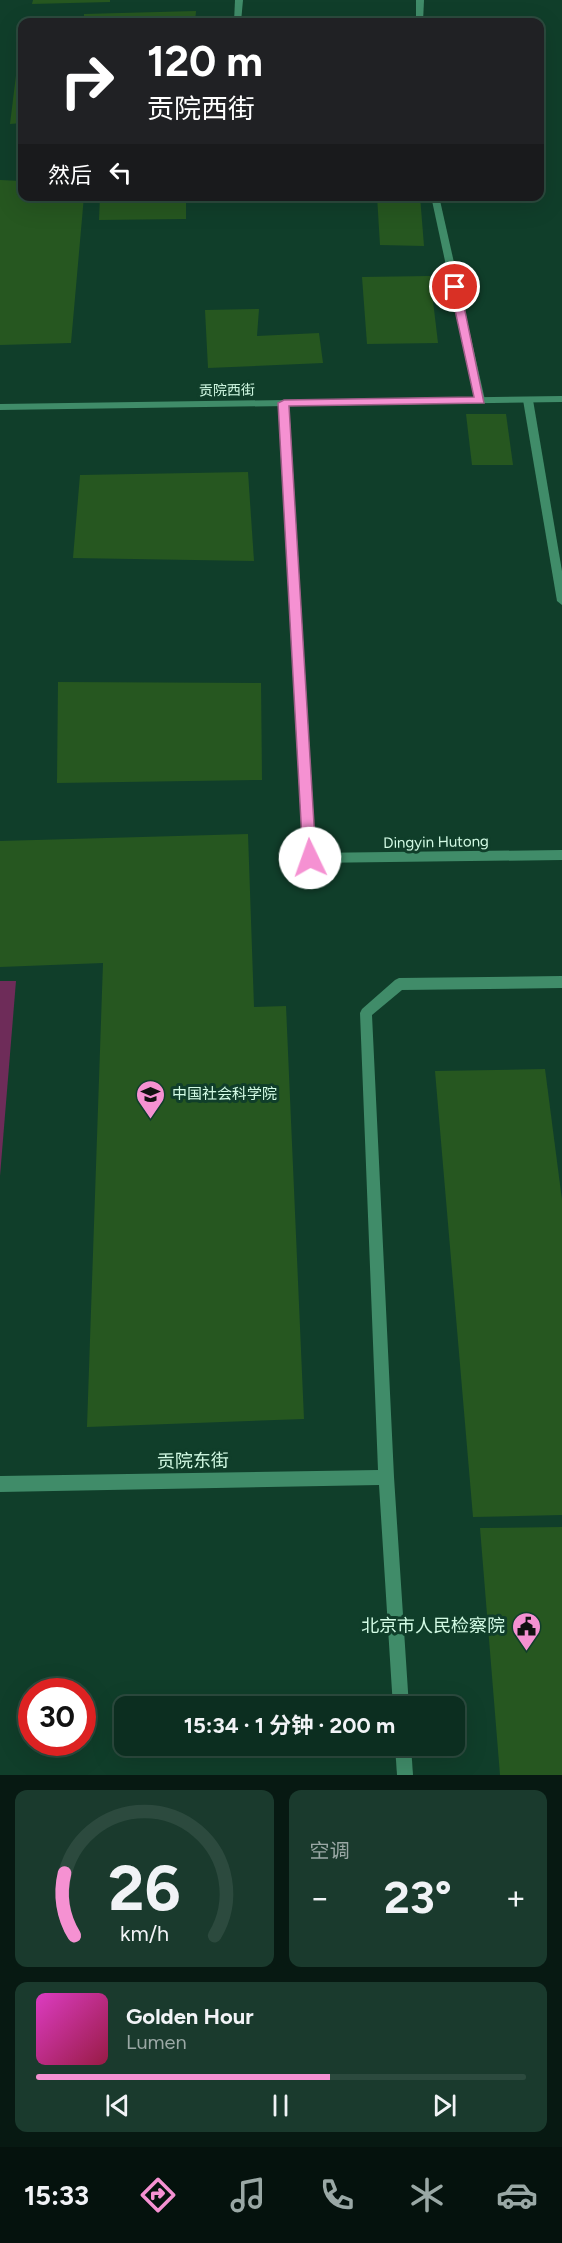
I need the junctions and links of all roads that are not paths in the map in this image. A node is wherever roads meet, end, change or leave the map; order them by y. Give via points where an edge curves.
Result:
1 (239, 0) edge
2 (420, 0) edge
3 (238, 18) edge
4 (420, 18) edge
5 (436, 201) edge
6 (562, 399) edge
7 (480, 400) junction
8 (528, 400) junction
9 (284, 403) junction
10 (0, 407) edge
11 (562, 601) edge
12 (562, 855) edge
13 (562, 982) edge
14 (386, 1477) junction
15 (0, 1484) edge
16 (400, 1696) edge
17 (404, 1756) edge
18 (405, 1775) edge

1 - 3 street
2 - 4 street
5 - 7 street
6 - 8 street, 贡院西街
7 - 8 street, 贡院西街
7 - 9 street, 贡院西街
8 - 11 street
9 - 10 street, 贡院西街
9 - 12 street, Dingyin Hutong via 310,858
13 - 14 street via 399,984 366,1013
14 - 15 street, 贡院东街
14 - 16 street
17 - 18 street

